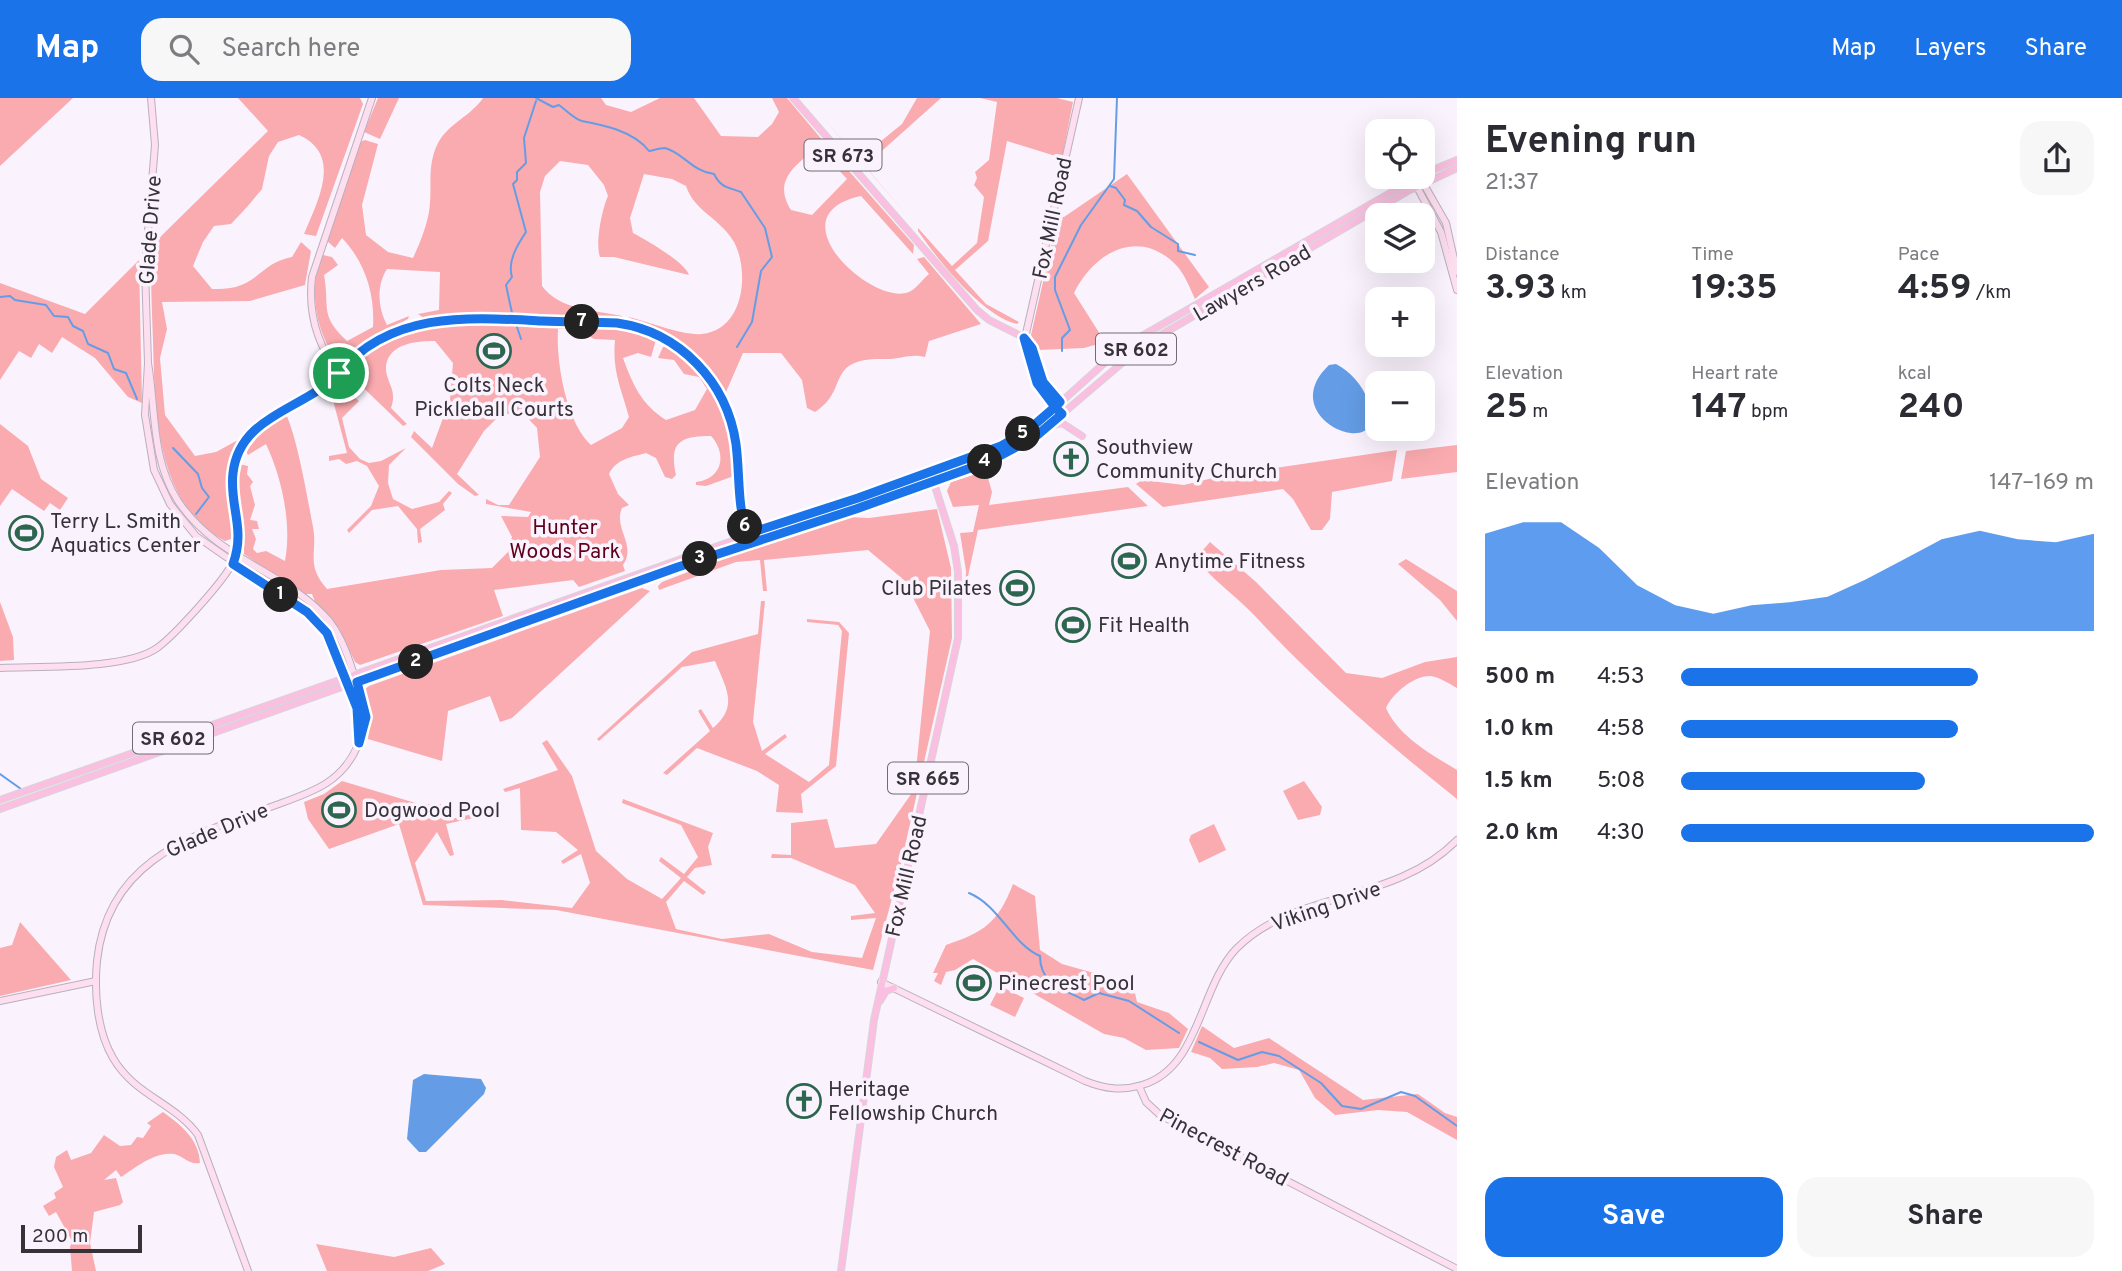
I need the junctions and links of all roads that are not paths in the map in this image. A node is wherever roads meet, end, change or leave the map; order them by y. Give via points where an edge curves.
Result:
1 (151, 98) edge
2 (372, 98) edge
3 (793, 98) edge
4 (1079, 98) edge
5 (1457, 160) edge
6 (1457, 168) edge
7 (1435, 169) edge
8 (1435, 178) edge
9 (1397, 189) edge
10 (1414, 189) edge
11 (1418, 189) edge
12 (1427, 189) edge
13 (1457, 274) edge
14 (1457, 289) edge
15 (1024, 338) junction
16 (148, 363) junction
17 (339, 373) junction
18 (1058, 405) junction
19 (1064, 412) junction
20 (1043, 431) junction
21 (1082, 436) dead end
22 (929, 472) junction
23 (933, 481) junction
24 (747, 534) junction
25 (750, 542) junction
26 (236, 555) junction
27 (233, 564) junction
28 (0, 668) edge
29 (350, 675) junction
30 (357, 682) junction
31 (349, 685) junction
32 (359, 743) junction
33 (0, 800) edge
34 (0, 808) edge
35 (1457, 840) edge
36 (96, 981) junction
37 (881, 982) junction
38 (894, 988) junction
39 (0, 1001) edge
40 (876, 1009) junction
41 (1139, 1086) junction
42 (1457, 1269) edge
43 (247, 1271) edge
44 (840, 1271) edge

1 - 16 street, Glade Drive via 155,145 145,268
2 - 17 street via 312,277 315,327
3 - 15 main road, SR 673 via 977,310
4 - 15 street, Fox Mill Road
5 - 7 main road
6 - 8 main road, Lawyers Road / SR 602
9 - 18 main road, Lawyers Road / SR 602 via 1121,348
10 - 19 main road, Lawyers Road / SR 602 via 1142,346
11 - 14 street via 1441,232
12 - 13 street via 1446,223
13 - 14 street
15 - 18 main road via 1037,383
16 - 26 street, Glade Drive via 156,443 167,481 195,523
16 - 27 street, Glade Drive via 146,430 157,477 190,530
17 - 24 street via 389,334 441,319 617,323 641,328 692,359 721,396 733,430 739,506
17 - 26 street via 263,421 244,441 233,473 239,523
18 - 19 main road
18 - 22 main road, SR 602 via 1013,440
19 - 20 main road, SR 602
20 - 21 main road via 1062,424
20 - 23 main road, SR 602 via 1004,455
22 - 23 main road, Fox Mill Road / SR 665
22 - 24 main road, SR 602
23 - 25 main road, SR 602
23 - 37 main road, Fox Mill Road / SR 665 via 958,572 957,638 910,867
24 - 25 street
24 - 29 main road, SR 602
25 - 30 main road, SR 602
26 - 27 street
26 - 29 street, Glade Drive via 321,612 340,639
27 - 28 street via 167,639 145,655 120,662
27 - 29 street, Glade Drive via 316,620
29 - 30 street, Glade Drive
29 - 31 street, Glade Drive
29 - 33 main road, SR 602
30 - 31 main road, SR 602
30 - 32 street, Glade Drive via 366,717
31 - 32 street, Glade Drive via 358,713
31 - 34 main road, SR 602
32 - 36 street, Glade Drive via 344,770 323,787 188,838 150,862 112,910 99,951
35 - 41 street, Viking Drive via 1405,878 1284,917 1247,939 1221,969 1181,1056 1164,1074
36 - 39 street
36 - 43 street, Glade Drive via 101,1026 112,1056 138,1089 180,1116 198,1135
37 - 38 street
37 - 40 main road, Fox Mill Road / SR 665
38 - 40 main road via 886,991
38 - 41 street via 1095,1085
40 - 44 main road, Fox Mill Road / SR 665
41 - 42 street, Pinecrest Road via 1146,1102 1160,1115

